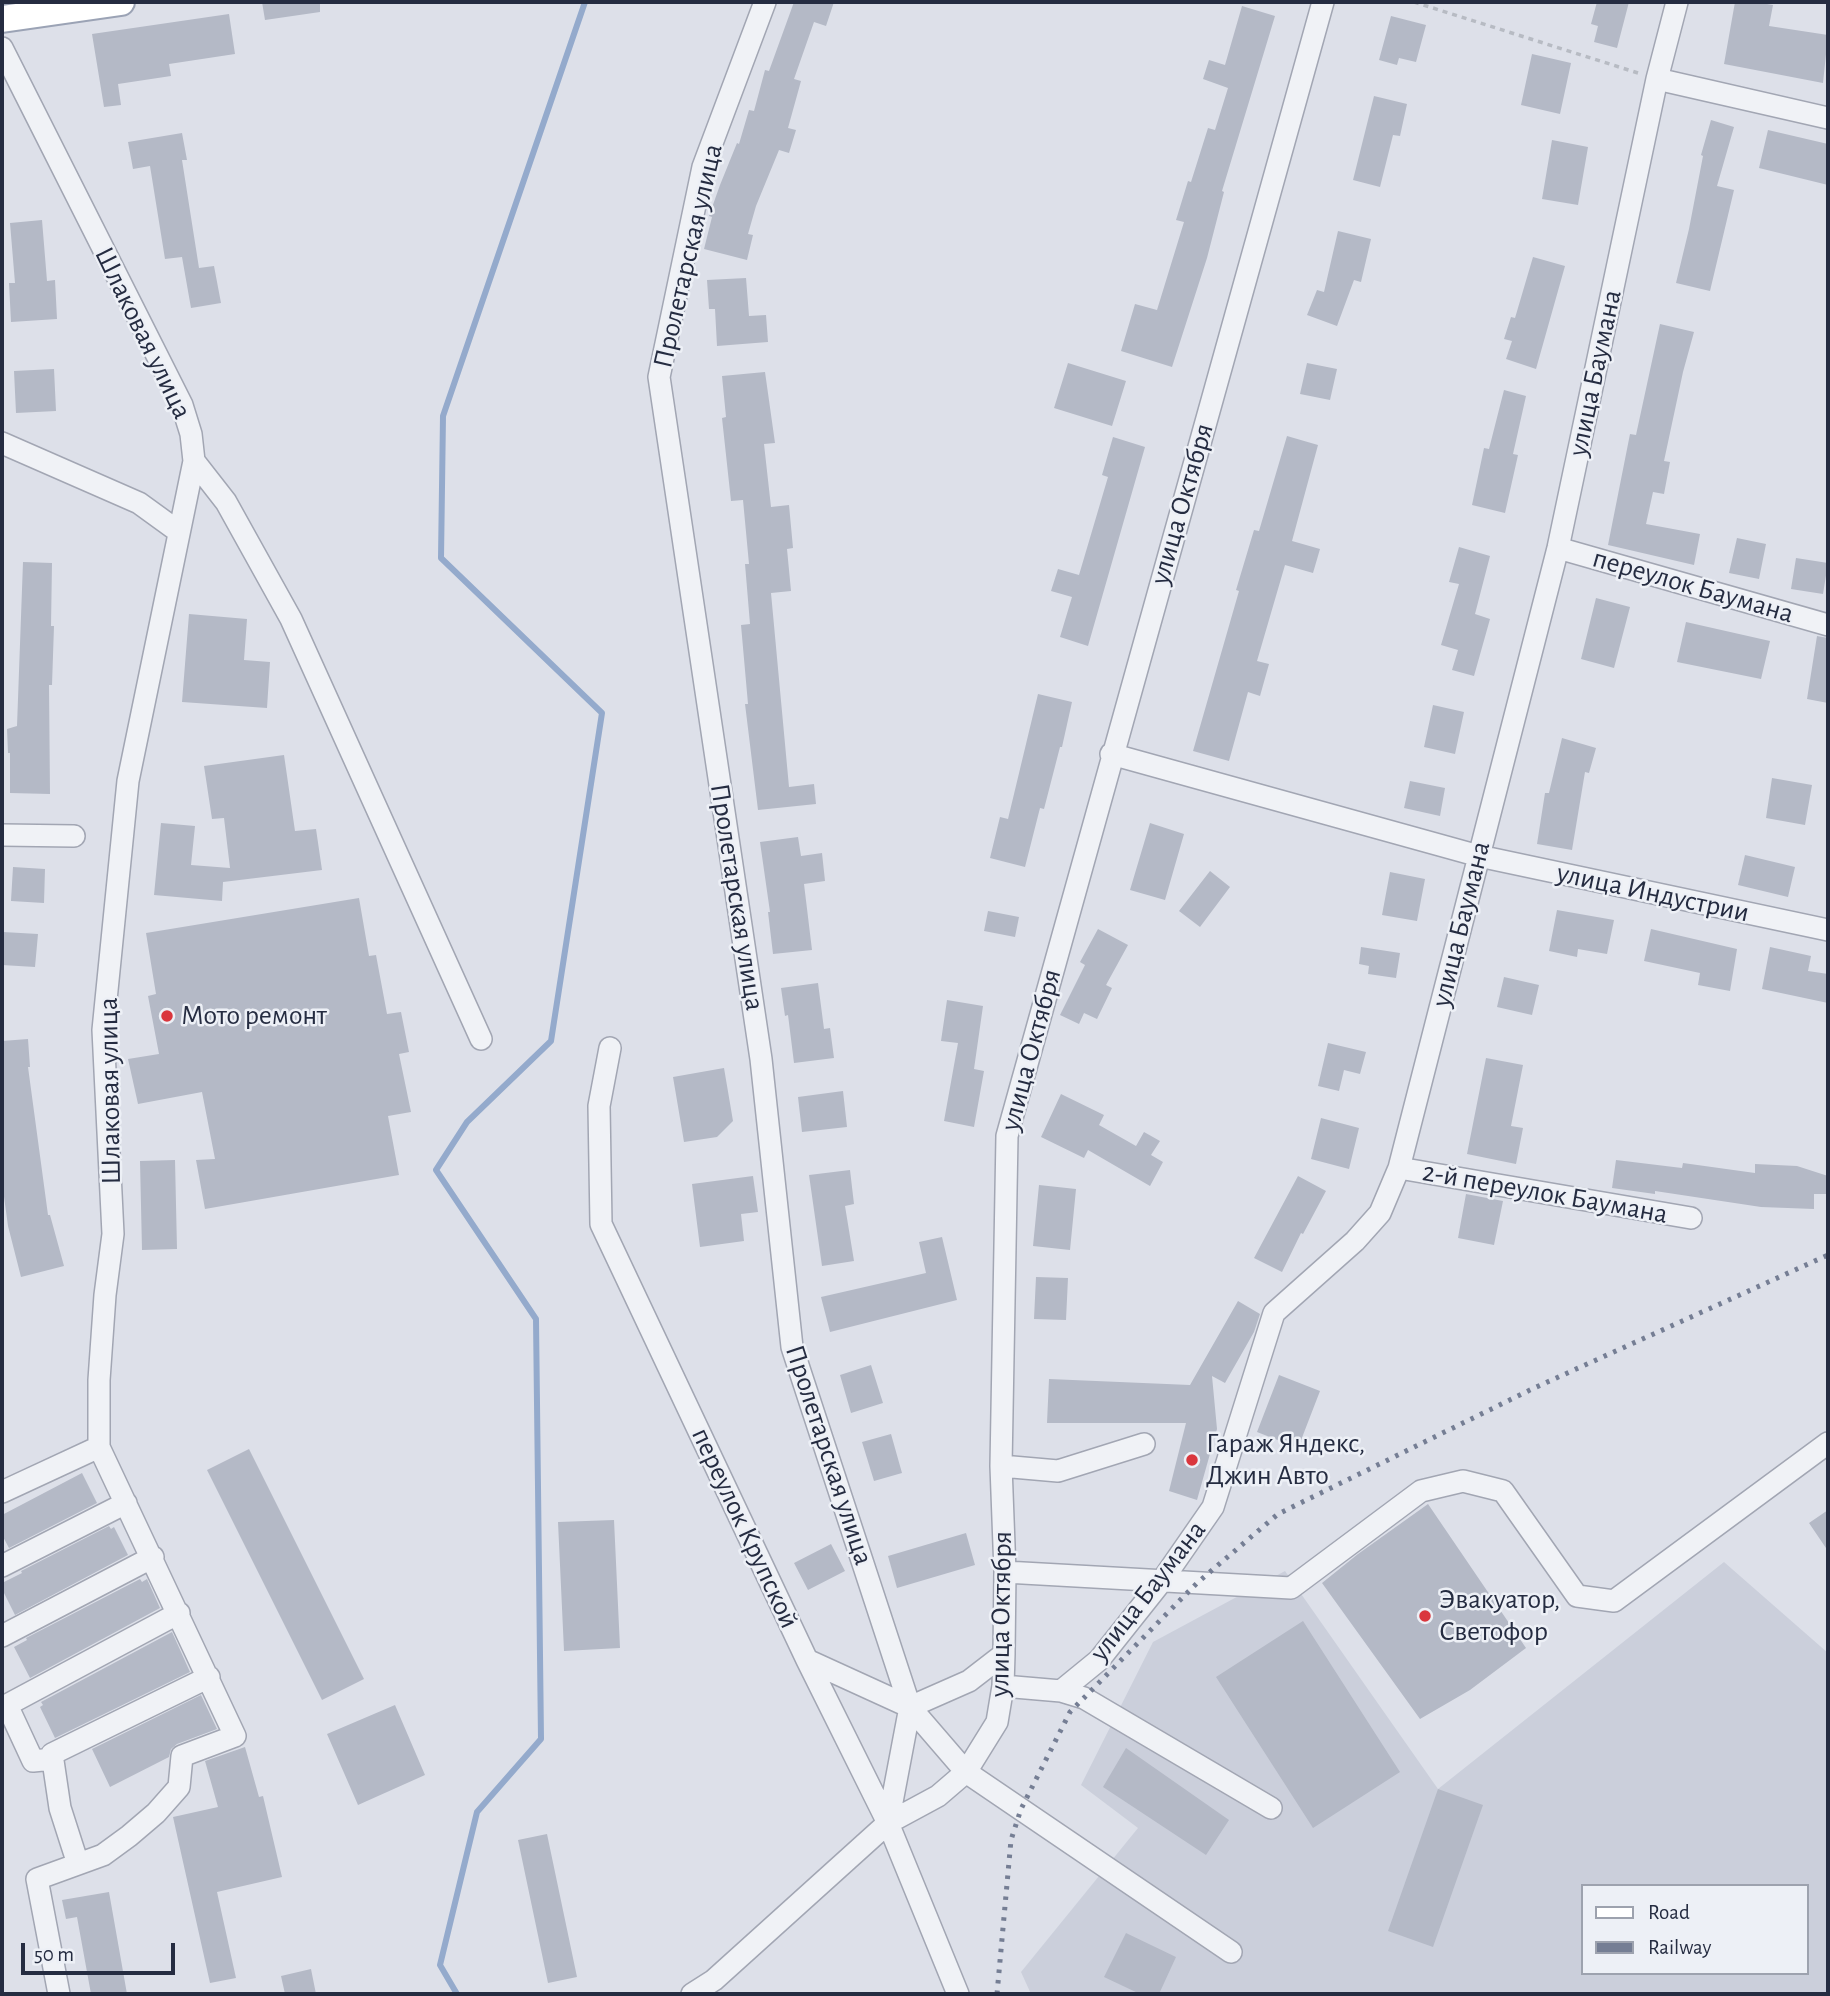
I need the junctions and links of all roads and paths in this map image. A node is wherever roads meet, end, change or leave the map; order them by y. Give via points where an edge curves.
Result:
1 (121, 2) edge
2 (765, 2) edge
3 (1323, 2) edge
4 (1414, 2) edge
5 (1677, 2) edge
6 (73, 5) edge
7 (2, 19) edge
8 (2, 48) edge
9 (1657, 79) junction
10 (1828, 117) edge
11 (2, 443) edge
12 (194, 461) junction
13 (179, 532) junction
14 (1558, 548) junction
15 (1828, 625) edge
16 (1111, 754) junction
17 (2, 835) edge
18 (74, 836) dead end
19 (1479, 856) junction
20 (1828, 930) edge
21 (481, 1040) dead end
22 (610, 1048) dead end
23 (1399, 1168) junction
24 (1691, 1218) dead end
25 (1828, 1443) edge
26 (1144, 1444) dead end
27 (99, 1447) junction
28 (1001, 1466) junction
29 (2, 1492) edge
30 (126, 1503) junction
31 (153, 1557) junction
32 (2, 1566) edge
33 (1005, 1572) junction
34 (1161, 1582) junction
35 (179, 1614) junction
36 (2, 1636) edge
37 (1004, 1654) junction
38 (807, 1660) junction
39 (209, 1677) junction
40 (1003, 1686) junction
41 (1061, 1691) junction
42 (4, 1699) edge
43 (910, 1707) junction
44 (53, 1759) junction
45 (966, 1772) junction
46 (1271, 1808) dead end
47 (888, 1823) junction
48 (78, 1864) junction
49 (1231, 1952) dead end
50 (59, 1994) edge
51 (692, 1994) edge
52 (958, 1994) edge

1 - 6 main road
2 - 43 street, Пролетарская улица via 703,167 659,377 761,1059 792,1347
3 - 16 street, улица Октября
4 - 9 path
5 - 9 street, улица Баумана
6 - 7 main road
8 - 12 street, Шлаковая улица via 182,405
9 - 10 street
9 - 14 street, улица Баумана
11 - 13 street via 139,503
12 - 13 street, Шлаковая улица
12 - 21 street via 226,502 291,619
13 - 27 street, Шлаковая улица via 128,781 103,1030 113,1234 105,1295
14 - 15 street, переулок Баумана
14 - 19 street, улица Баумана
16 - 19 street, улица Индустрии
16 - 28 street, улица Октября via 1007,1136
17 - 18 street
19 - 20 street, улица Индустрии
19 - 23 street, улица Баумана
22 - 38 street, переулок Крупской via 599,1106 601,1224
23 - 24 street, 2-й переулок Баумана
23 - 34 street, улица Баумана via 1380,1213 1356,1241 1274,1313 1213,1507
25 - 34 street via 1614,1601 1577,1596 1503,1491 1463,1481 1421,1491 1291,1588
26 - 28 street via 1058,1471
27 - 29 street
27 - 30 street, Шлаковая улица
28 - 33 street, улица Октября
30 - 31 street, Шлаковая улица
30 - 32 street
31 - 35 street, Шлаковая улица
31 - 36 street
33 - 34 street
33 - 37 street, улица Октября
34 - 41 street, улица Баумана via 1099,1660
35 - 39 street, Шлаковая улица
35 - 42 street
37 - 40 street, улица Октября
37 - 43 street via 969,1681
38 - 43 street
38 - 47 street, переулок Крупской
39 - 44 street via 52,1754
39 - 48 street, Шлаковая улица via 235,1736 182,1756 179,1787 156,1813 103,1855
40 - 41 street
40 - 45 street, улица Октября via 997,1722
41 - 46 street via 1084,1698
42 - 44 street via 33,1761
43 - 45 street, Пролетарская улица
43 - 47 street
44 - 48 street via 60,1808
45 - 47 street, улица Октября via 938,1796
45 - 49 street, Пролетарская улица
47 - 51 street, улица Октября via 714,1980
47 - 52 street, переулок Крупской
48 - 50 street, Шлаковая улица via 37,1879

